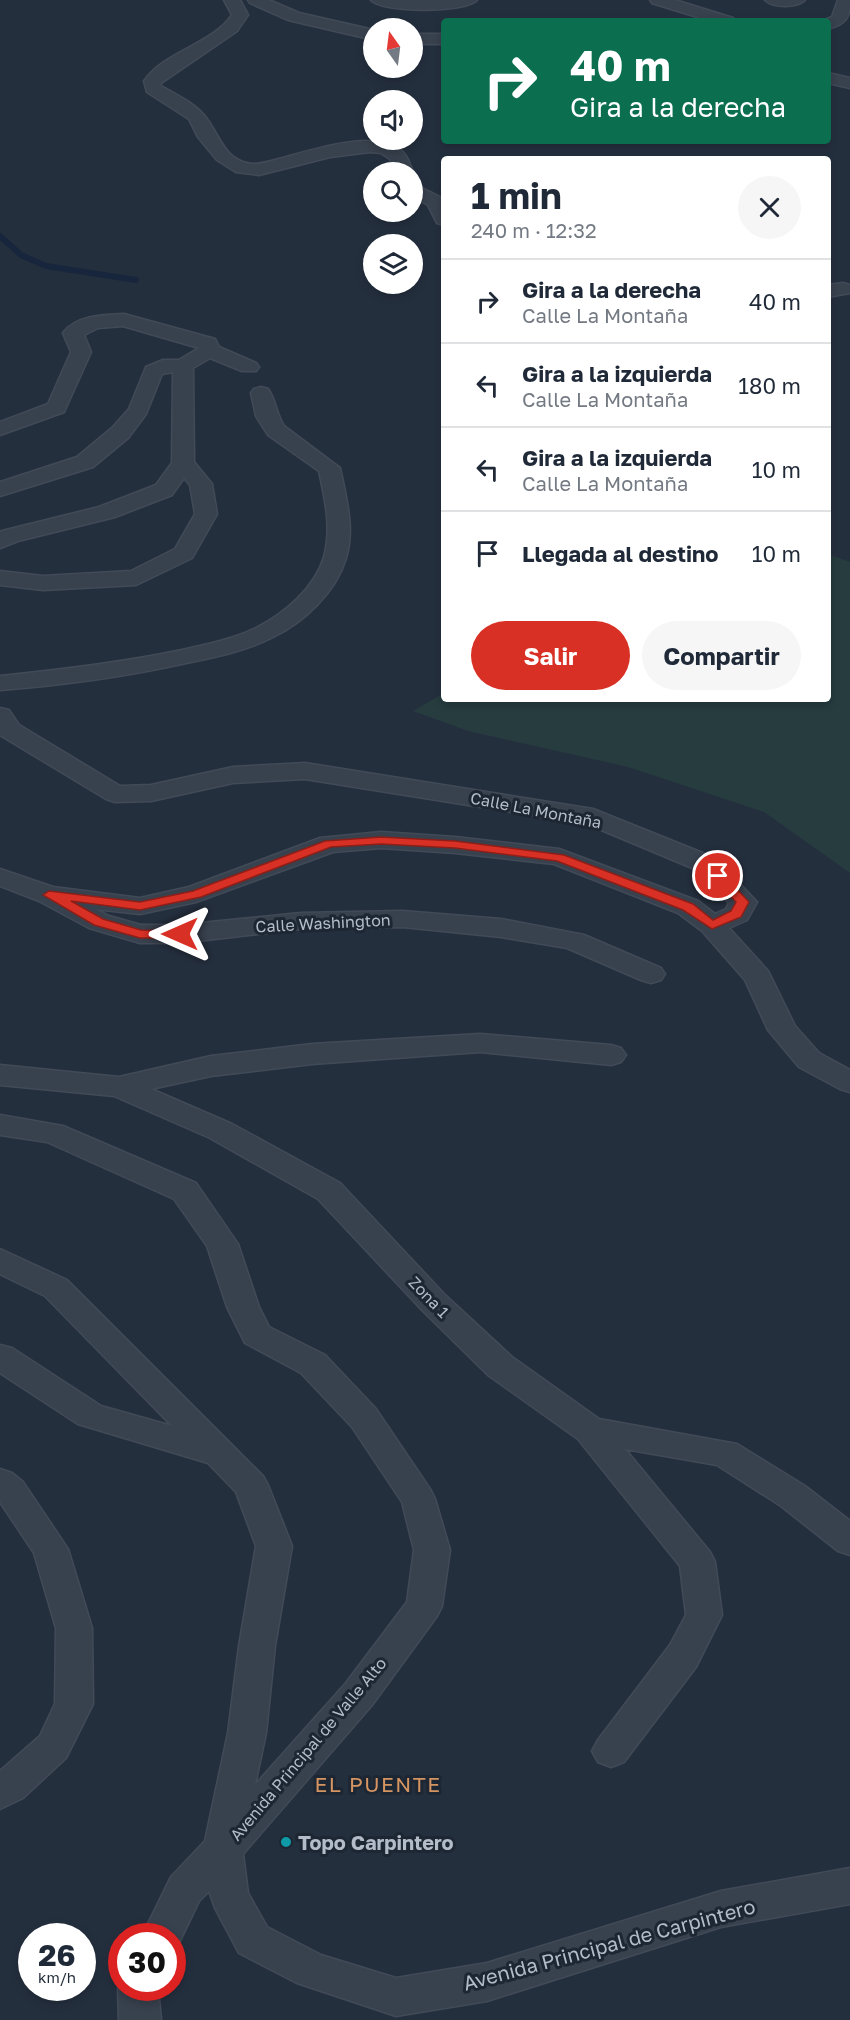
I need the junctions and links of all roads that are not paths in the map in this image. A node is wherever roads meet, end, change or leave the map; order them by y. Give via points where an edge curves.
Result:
1 (232, 0) edge
2 (256, 0) edge
3 (379, 0) edge
4 (436, 0) edge
5 (658, 0) edge
6 (773, 0) edge
7 (797, 0) edge
8 (846, 0) edge
9 (464, 1) edge
10 (717, 18) edge
11 (831, 32) edge
12 (363, 33) edge
13 (423, 39) edge
14 (441, 39) edge
15 (831, 79) edge
16 (850, 82) edge
17 (399, 162) edge
18 (423, 195) edge
19 (441, 213) edge
20 (209, 350) junction
21 (183, 366) junction
22 (249, 367) dead end
23 (261, 393) dead end
24 (0, 429) edge
25 (183, 463) junction
26 (0, 489) edge
27 (0, 541) edge
28 (0, 578) edge
29 (0, 683) edge
30 (0, 715) edge
31 (0, 877) edge
32 (49, 895) junction
33 (712, 925) junction
34 (651, 974) dead end
35 (611, 1055) dead end
36 (0, 1075) edge
37 (850, 1082) edge
38 (119, 1087) junction
39 (0, 1125) edge
40 (0, 1260) edge
41 (0, 1357) edge
42 (590, 1430) junction
43 (222, 1454) junction
44 (0, 1482) edge
45 (850, 1541) edge
46 (610, 1751) dead end
47 (0, 1792) edge
48 (223, 1850) junction
49 (850, 1886) edge
50 (168, 1923) edge
51 (139, 2001) edge
52 (140, 2020) edge

1 - 17 street via 240,15 231,28 152,81 153,87 199,119 224,158 236,168 259,170 362,146 384,148
2 - 12 street via 294,17
3 - 9 street via 424,6
4 - 9 street
5 - 10 street
6 - 7 street
8 - 11 street
13 - 14 street
15 - 16 street
18 - 19 street via 435,202
20 - 21 street
20 - 22 street
20 - 24 street via 208,343 155,328 124,321 94,322 73,333 81,352 57,408
21 - 25 street
21 - 26 street via 163,366 153,371 139,410 120,433 84,462
23 - 29 street via 267,416 276,430 329,468 338,516 336,558 324,581 302,606 266,632 219,650 86,675
25 - 27 street via 164,490 107,512
25 - 28 street via 201,484 206,514 184,553 136,578 42,583
30 - 33 street, Calle La Montaña via 9,730 115,794 151,793 233,775 305,771 593,817 706,864 743,902 737,914
31 - 32 street, Calle Washington
32 - 33 street via 140,906 196,894 329,844 381,840 559,857 688,907
32 - 34 street, Calle Washington via 99,922 140,934 180,934 301,921 403,919 501,928 574,941
33 - 37 street via 758,977 782,1029 808,1060
35 - 38 street via 480,1043 334,1052 211,1066
36 - 38 street, Zona 1
38 - 42 street, Zona 1 via 221,1131 329,1191 433,1302 500,1365
39 - 48 street, Avenida Principal de Valle Alto via 52,1133 184,1191 222,1244 243,1307 257,1335 313,1364 364,1418 418,1499 432,1550 424,1606 359,1694
40 - 43 street, Avenida Principal de Carpintero via 57,1288
41 - 43 street via 90,1415
42 - 45 street, Zona 1 via 725,1453 793,1496
42 - 46 street via 697,1562 704,1615 683,1656
43 - 48 street, Avenida Principal de Carpintero via 251,1485 274,1546 247,1733
44 - 47 street via 11,1491 50,1549 74,1628 74,1704 53,1747
48 - 49 street, Avenida Principal de Carpintero via 229,1896 253,1940 311,1970 396,1997 487,1982 722,1909
48 - 50 street, Avenida Principal de Valle Alto via 185,1889
51 - 52 street

